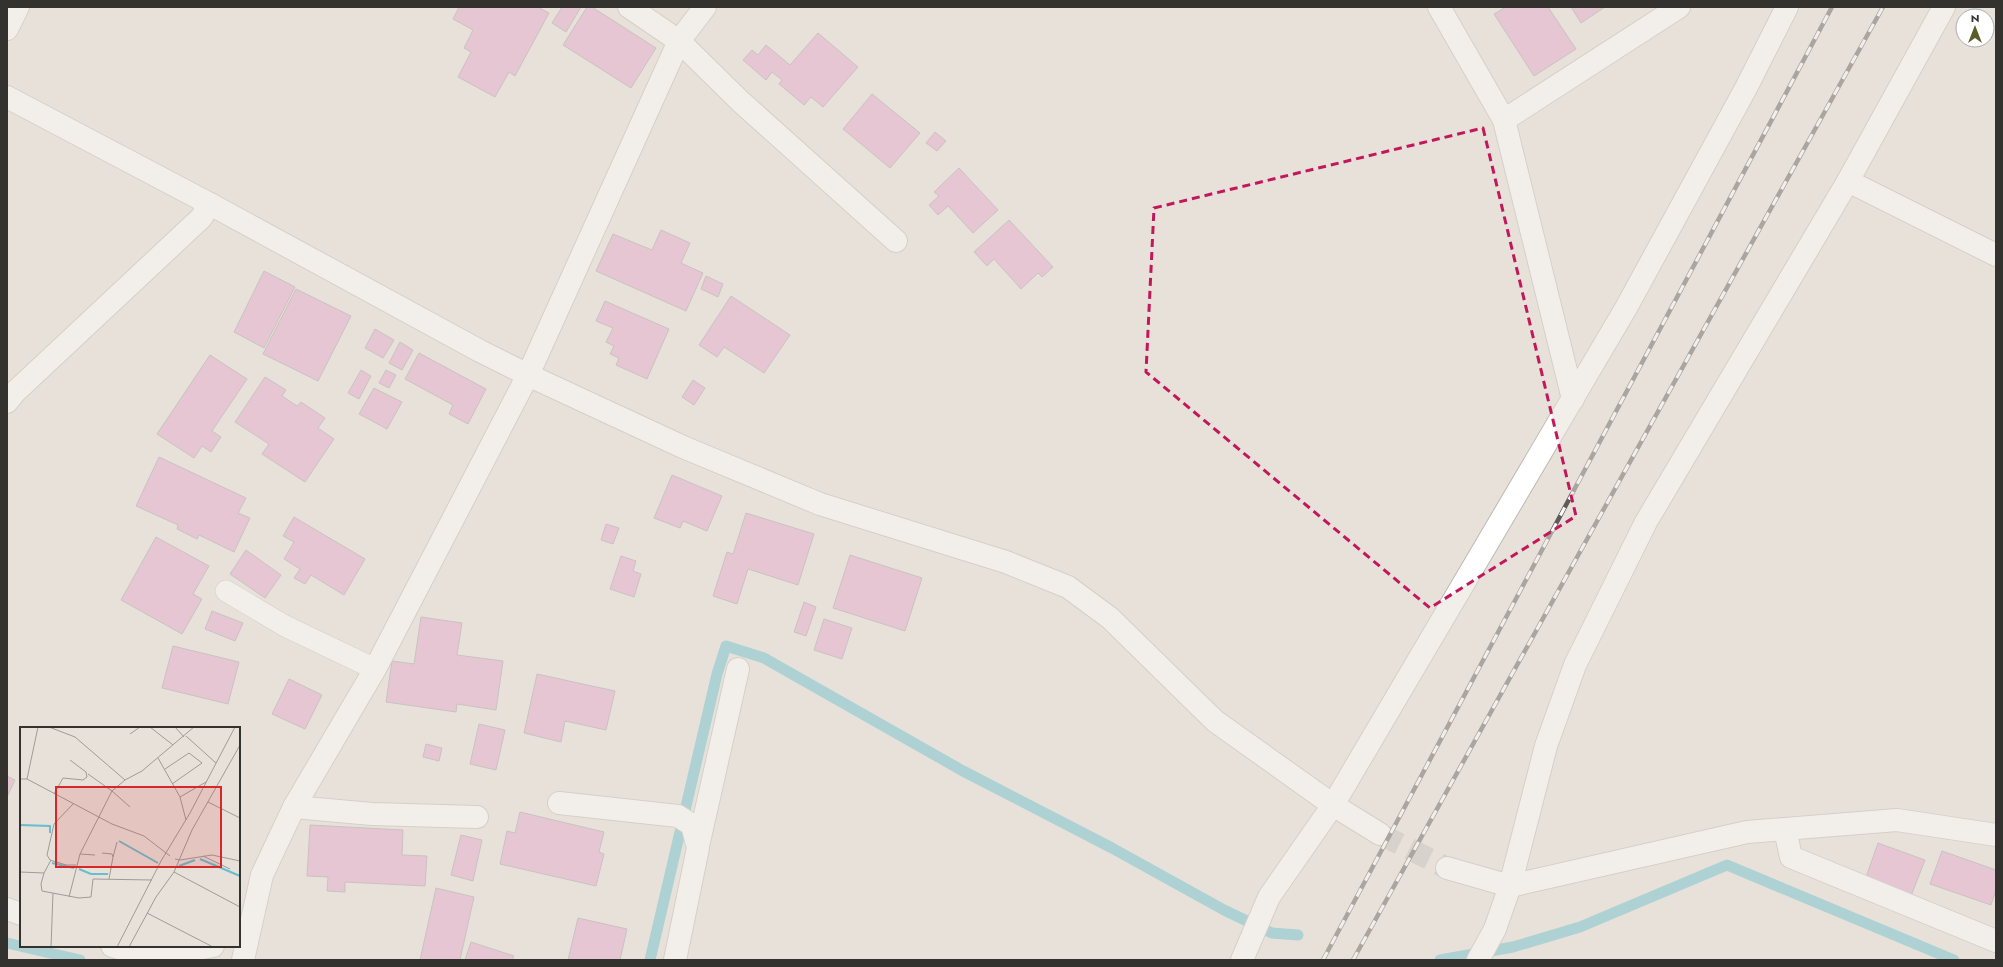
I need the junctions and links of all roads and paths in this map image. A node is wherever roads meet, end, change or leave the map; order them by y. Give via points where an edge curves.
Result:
1 (18, 7) edge
2 (629, 7) edge
3 (705, 7) edge
4 (1439, 7) edge
5 (1680, 7) edge
6 (1787, 7) edge
7 (1944, 7) edge
8 (7, 29) edge
9 (679, 41) junction
10 (7, 97) edge
11 (1504, 120) junction
12 (1848, 181) junction
13 (210, 204) junction
14 (896, 241) dead end
15 (1996, 255) edge
16 (528, 375) junction
17 (1573, 399) junction
18 (7, 402) edge
19 (226, 591) dead end
20 (375, 669) junction
21 (738, 669) dead end
22 (559, 803) dead end
23 (1333, 805) junction
24 (294, 807) junction
25 (477, 817) dead end
26 (1785, 829) junction
27 (1380, 834) tunnel mouth
28 (1996, 836) edge
29 (698, 848) junction
30 (1447, 868) tunnel mouth
31 (1510, 886) junction
32 (7, 909) edge
33 (20, 914) edge
34 (243, 940) edge
35 (1996, 941) edge
36 (115, 947) edge
37 (209, 947) edge
38 (243, 960) edge
39 (675, 960) edge
40 (1242, 960) edge
41 (1478, 960) edge

1 - 8 street
2 - 9 street
3 - 9 street
4 - 11 street
5 - 11 street
6 - 17 street via 1746,88 1626,308
7 - 12 street
9 - 14 street via 740,101
9 - 16 street
10 - 13 street
11 - 17 street
12 - 15 street
12 - 31 street via 1646,522 1575,665 1546,746
13 - 16 street
13 - 18 street via 201,218
16 - 20 street
16 - 23 street via 683,447 820,504 1006,562 1068,587 1110,618 1215,722
17 - 23 street
19 - 20 lane via 285,626
20 - 24 street
21 - 29 street
22 - 29 street via 678,816 692,825
23 - 27 street
23 - 40 street via 1269,897
24 - 25 street via 372,814
24 - 34 street via 262,876
26 - 28 street via 1897,820
26 - 31 street via 1747,832
26 - 35 street via 1791,856
29 - 39 street
30 - 31 street
31 - 41 street via 1495,929
32 - 33 street
34 - 38 street
36 - 37 street via 143,951

